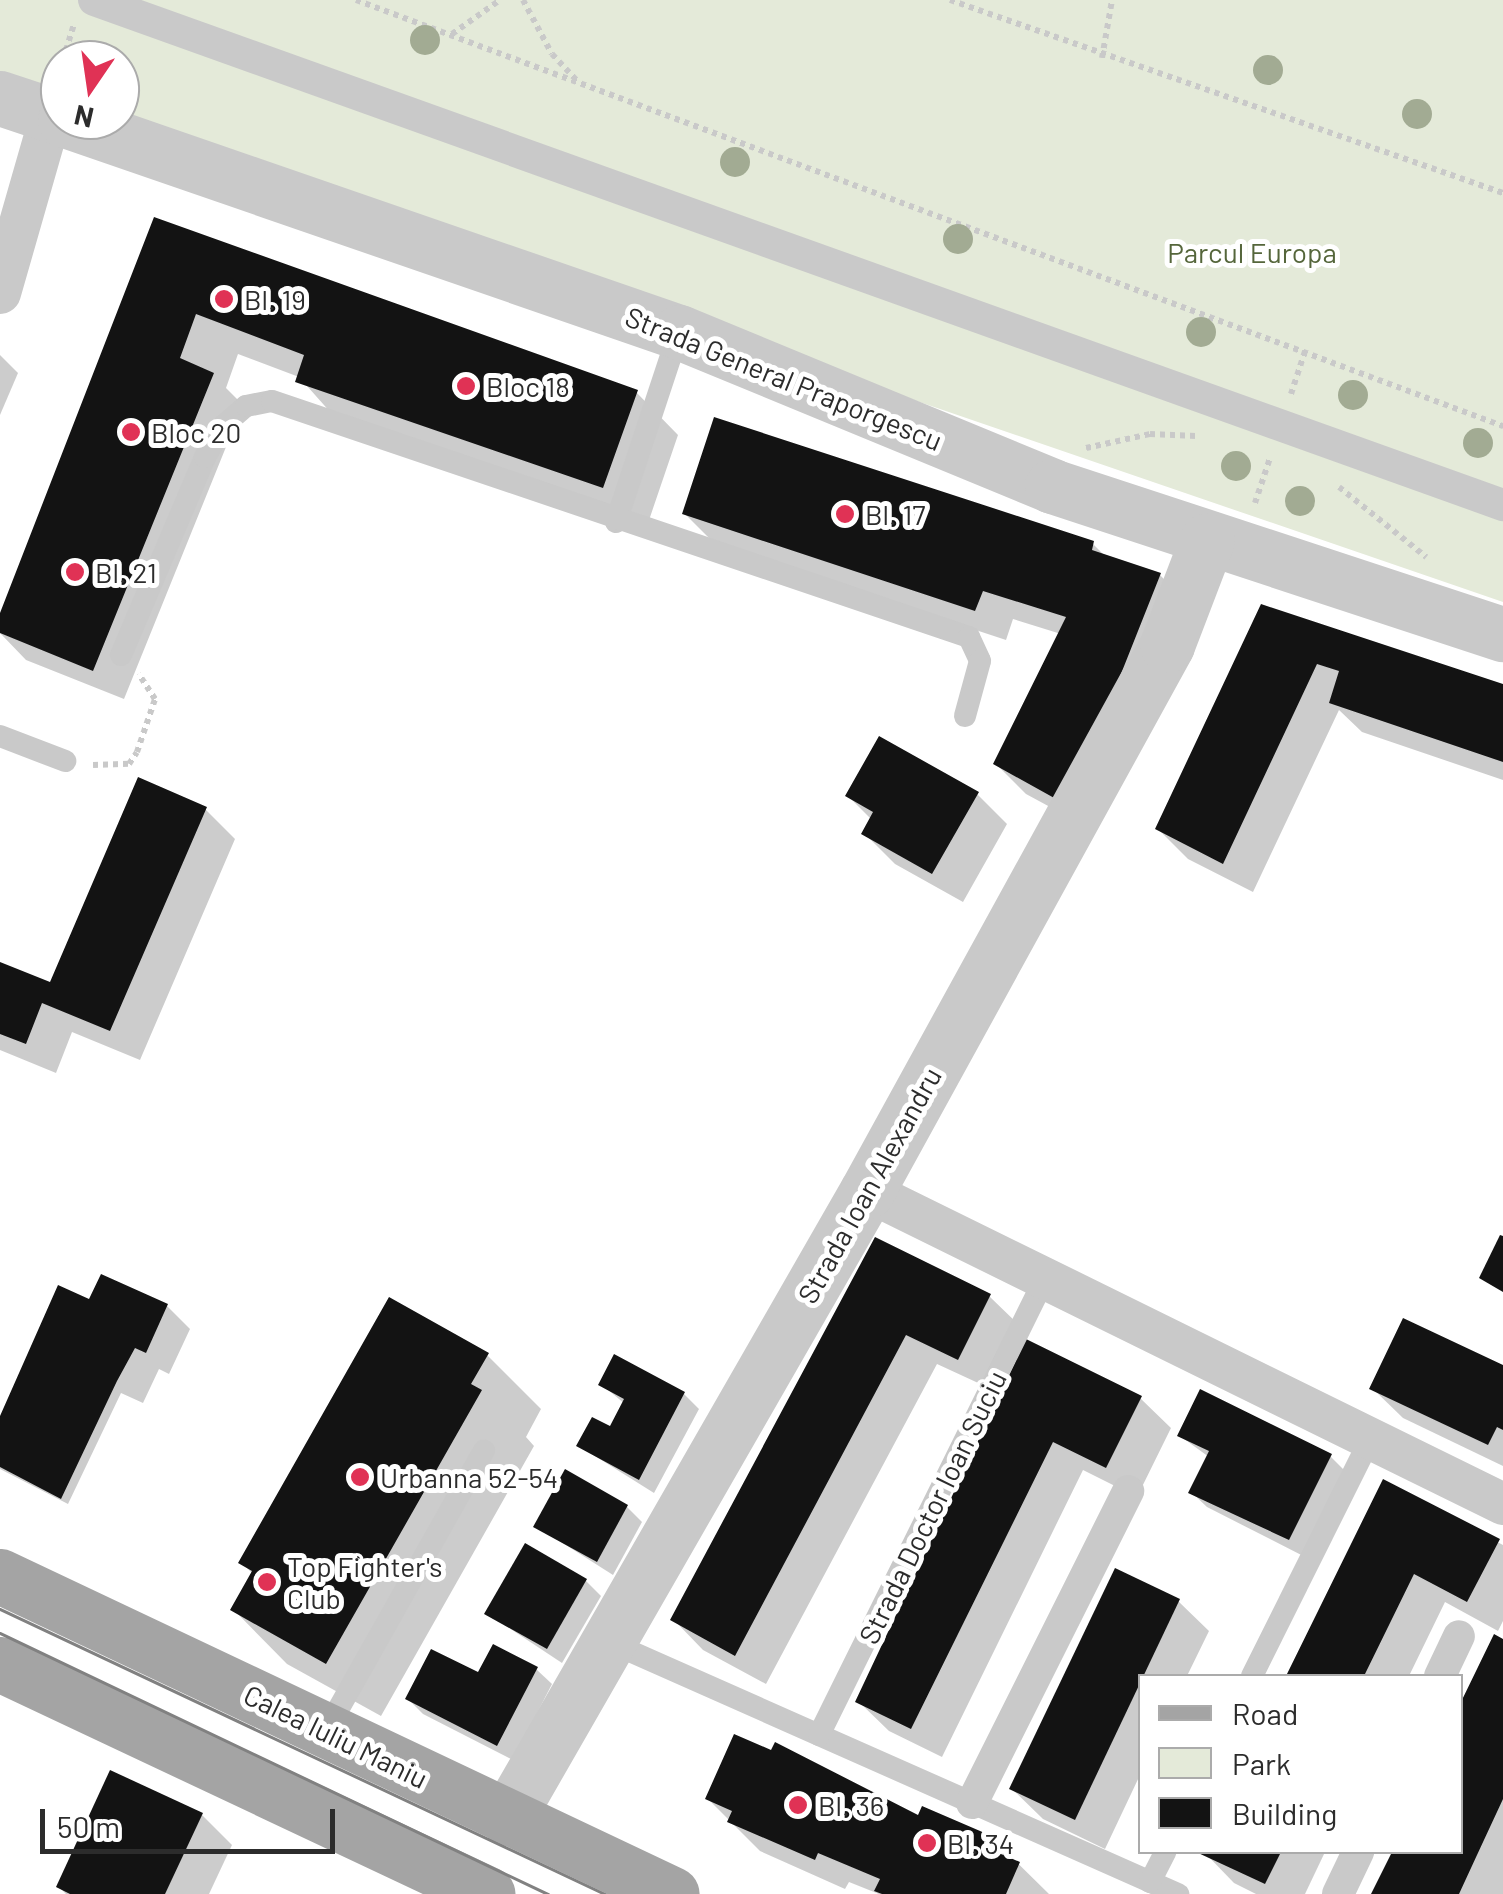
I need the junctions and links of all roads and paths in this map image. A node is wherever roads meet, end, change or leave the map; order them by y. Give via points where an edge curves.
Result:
1 (94, 0) edge
2 (356, 0) edge
3 (500, 0) edge
4 (523, 0) edge
5 (950, 0) edge
6 (1112, 0) edge
7 (451, 35) junction
8 (1102, 58) junction
9 (578, 82) junction
10 (0, 98) edge
11 (40, 112) edge
12 (51, 140) edge
13 (123, 140) edge
14 (1503, 193) edge
15 (4, 274) edge
16 (679, 332) junction
17 (1306, 348) junction
18 (1282, 424) junction
19 (1503, 426) edge
20 (1216, 440) dead end
21 (1253, 450) dead end
22 (1289, 462) dead end
23 (1324, 476) dead end
24 (1052, 486) junction
25 (1503, 505) edge
26 (616, 522) junction
27 (1207, 540) junction
28 (1445, 616) junction
29 (1503, 634) edge
30 (121, 655) joint
31 (965, 716) dead end
32 (0, 736) edge
33 (65, 761) joint
34 (867, 1191) junction
35 (1044, 1278) junction
36 (1370, 1439) junction
37 (484, 1451) dead end
38 (1128, 1492) dead end
39 (1503, 1504) edge
40 (0, 1576) edge
41 (1459, 1636) dead end
42 (607, 1641) junction
43 (0, 1664) edge
44 (1253, 1674) edge
45 (1441, 1674) edge
46 (326, 1731) junction
47 (819, 1735) junction
48 (972, 1803) junction
49 (507, 1818) junction
50 (1164, 1854) edge
51 (1357, 1854) edge
52 (1150, 1882) junction
53 (473, 1891) edge
54 (672, 1894) edge
55 (1178, 1894) edge
56 (1338, 1894) edge

1 - 18 street
2 - 7 path
3 - 7 path
4 - 9 path via 552,54
5 - 8 path
6 - 8 path
7 - 9 path
8 - 14 path
9 - 17 path
10 - 11 street, Strada General Praporgescu
12 - 15 street
13 - 16 street, Strada General Praporgescu
16 - 24 street, Strada General Praporgescu
16 - 26 lane
17 - 18 path
17 - 19 path
18 - 25 street
20 - 24 path via 1115,438 1076,454
21 - 22 path
23 - 28 path via 1416,545 1442,575
24 - 27 street, Strada General Praporgescu
26 - 30 lane via 304,408 272,401 246,406 224,425 205,457
26 - 31 lane via 968,637 980,662
27 - 28 street, Strada General Praporgescu
27 - 34 street, Strada Ioan Alexandru via 1167,645
28 - 29 street, Strada General Praporgescu
30 - 33 path via 155,699 137,752 129,764 114,768
32 - 33 lane
34 - 35 street
34 - 42 street, Strada Ioan Alexandru
35 - 36 street
35 - 47 lane, Strada Doctor Ioan Suciu
36 - 39 street
36 - 44 lane
37 - 46 lane
38 - 48 street
40 - 46 main road, Calea Iuliu Maniu
41 - 45 street
42 - 47 lane
42 - 49 street, Strada Ioan Alexandru
43 - 53 main road
46 - 49 main road, Calea Iuliu Maniu
47 - 48 lane
48 - 52 lane
49 - 54 main road, Calea Iuliu Maniu
50 - 52 lane
51 - 56 street
52 - 55 lane

